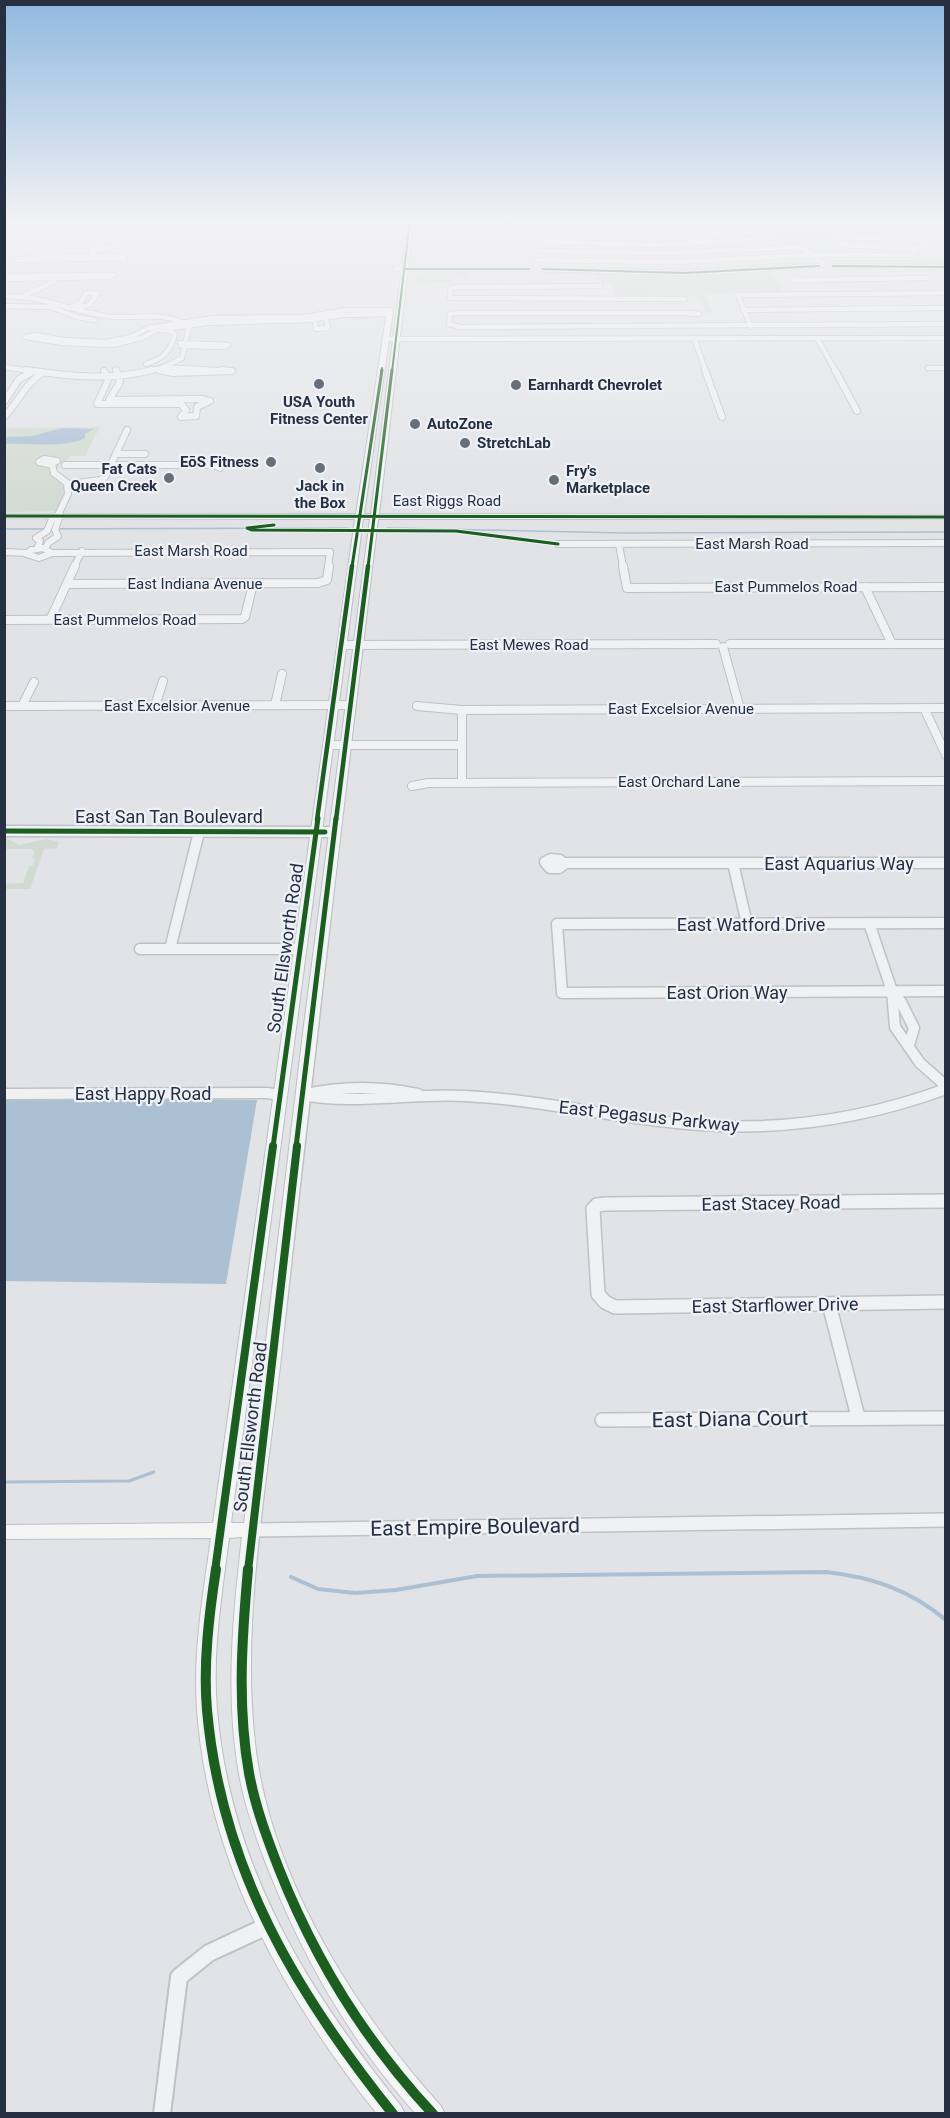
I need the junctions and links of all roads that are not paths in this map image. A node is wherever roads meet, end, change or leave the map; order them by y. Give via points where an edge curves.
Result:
1 (312, 318) edge
2 (398, 318) edge
3 (86, 319) edge
4 (166, 319) edge
5 (291, 319) edge
6 (324, 319) edge
7 (389, 319) edge
8 (450, 319) edge
9 (613, 319) edge
10 (747, 319) edge
11 (857, 319) edge
12 (186, 324) junction
13 (945, 324) edge
14 (861, 326) junction
15 (162, 327) junction
16 (614, 327) junction
17 (726, 327) junction
18 (751, 327) junction
19 (694, 338) junction
20 (731, 338) junction
21 (817, 338) junction
22 (945, 338) edge
23 (386, 339) junction
24 (396, 339) junction
25 (99, 344) junction
26 (172, 345) junction
27 (187, 345) junction
28 (4, 361) edge
29 (151, 366) junction
30 (4, 367) edge
31 (162, 367) junction
32 (928, 368) dead end
33 (945, 368) edge
34 (41, 370) junction
35 (32, 372) junction
36 (117, 373) junction
37 (105, 374) junction
38 (380, 382) junction
39 (390, 382) junction
40 (4, 402) edge
41 (857, 411) dead end
42 (4, 417) edge
43 (375, 417) junction
44 (386, 417) junction
45 (722, 417) dead end
46 (127, 430) dead end
47 (116, 454) junction
48 (146, 454) dead end
49 (52, 464) dead end
50 (65, 465) dead end
51 (111, 465) junction
52 (220, 468) dead end
53 (67, 483) junction
54 (58, 515) junction
55 (359, 515) junction
56 (375, 515) junction
57 (4, 516) edge
58 (945, 517) edge
59 (52, 528) junction
60 (945, 543) edge
61 (558, 544) dead end
62 (619, 544) junction
63 (45, 550) junction
64 (82, 551) junction
65 (4, 552) edge
66 (27, 553) junction
67 (324, 582) joint
68 (67, 584) junction
69 (253, 584) junction
70 (865, 587) junction
71 (945, 587) edge
72 (4, 620) edge
73 (50, 620) junction
74 (892, 644) junction
75 (945, 644) edge
76 (342, 645) junction
77 (357, 645) junction
78 (723, 645) junction
79 (282, 674) dead end
80 (163, 681) dead end
81 (34, 682) dead end
82 (275, 705) junction
83 (334, 705) junction
84 (350, 705) junction
85 (4, 706) edge
86 (22, 706) junction
87 (155, 706) junction
88 (417, 706) dead end
89 (924, 708) junction
90 (945, 708) edge
91 (740, 709) junction
92 (462, 710) junction
93 (328, 745) junction
94 (344, 745) junction
95 (462, 745) junction
96 (945, 755) edge
97 (945, 781) edge
98 (462, 783) junction
99 (412, 786) dead end
100 (4, 831) edge
101 (199, 832) junction
102 (315, 832) junction
103 (333, 832) junction
104 (564, 863) dead end
105 (733, 863) junction
106 (945, 863) edge
107 (869, 923) junction
108 (945, 923) edge
109 (747, 924) junction
110 (140, 949) dead end
111 (170, 949) junction
112 (300, 949) junction
113 (892, 991) junction
114 (945, 991) edge
115 (562, 993) joint
116 (896, 1023) junction
117 (909, 1023) junction
118 (909, 1045) junction
119 (945, 1087) edge
120 (4, 1094) edge
121 (281, 1095) junction
122 (302, 1095) junction
123 (945, 1201) edge
124 (605, 1302) joint
125 (945, 1302) edge
126 (829, 1304) junction
127 (858, 1418) junction
128 (945, 1418) edge
129 (602, 1420) dead end
130 (945, 1520) edge
131 (222, 1530) junction
132 (252, 1530) junction
133 (4, 1532) edge
134 (267, 1926) junction
135 (162, 2114) edge
136 (393, 2114) edge
137 (433, 2114) edge

1 - 6 street via 315,328 326,329
2 - 24 main road, South Ellsworth Road
3 - 15 street via 147,321
4 - 12 street
5 - 12 street
7 - 23 main road, South Ellsworth Road
8 - 16 street via 452,327
9 - 16 street
10 - 18 street
11 - 14 street
12 - 15 street
12 - 27 street
13 - 14 street
14 - 18 street
15 - 25 street
15 - 26 street via 175,333
16 - 17 street
17 - 18 street
17 - 20 street
19 - 20 street
19 - 24 street
19 - 45 street
20 - 21 street
21 - 22 street
21 - 41 street
23 - 24 street
23 - 38 main road, South Ellsworth Road
24 - 39 main road, South Ellsworth Road
25 - 25 street via 36,335 25,337 63,344
26 - 27 street
26 - 29 street via 167,355
27 - 27 street via 222,347 228,345
27 - 31 street via 182,358
28 - 34 street
29 - 31 street
29 - 31 street via 173,373 232,371
29 - 36 street
29 - 36 street
30 - 35 street
32 - 33 street
34 - 35 street
34 - 37 street
34 - 37 street
34 - 42 street
35 - 40 street via 19,380
36 - 37 street
36 - 37 street via 120,382 109,400 210,401 197,407 196,417 190,418 181,417 186,411 181,404 97,404 108,380
38 - 39 main road
38 - 43 main road, South Ellsworth Road
39 - 44 main road, South Ellsworth Road
43 - 44 main road
43 - 55 main road, South Ellsworth Road
44 - 56 main road, South Ellsworth Road
46 - 47 street
47 - 48 street
47 - 51 street
49 - 53 street via 54,473
50 - 51 street
51 - 52 street
51 - 53 street via 101,480
53 - 54 street via 68,494
54 - 55 main road, East Riggs Road
54 - 57 main road, East Riggs Road
54 - 59 street via 60,520
55 - 56 main road, East Riggs Road
55 - 76 main road, South Ellsworth Road
56 - 58 main road, East Riggs Road
56 - 77 main road, South Ellsworth Road
59 - 63 street via 58,536
59 - 63 street via 36,538
60 - 62 street, East Marsh Road
61 - 62 street, East Marsh Road
62 - 70 street, East Pummelos Road via 627,588
63 - 64 street, East Marsh Road
63 - 66 street, East Marsh Road
63 - 66 street, East Marsh Road via 37,558
64 - 67 street, East Marsh Road via 330,552
64 - 68 street
65 - 66 street, East Marsh Road
67 - 69 street, East Indiana Avenue
68 - 69 street, East Indiana Avenue
68 - 73 street
69 - 73 street, East Pummelos Road via 245,617 235,620
70 - 71 street, East Pummelos Road
70 - 74 street
72 - 73 street, East Pummelos Road
74 - 75 street, East Mewes Road
74 - 78 street, East Mewes Road
76 - 77 street, East Mewes Road
76 - 83 main road, South Ellsworth Road
77 - 78 street, East Mewes Road
77 - 84 main road, South Ellsworth Road
78 - 91 street
79 - 82 street
80 - 87 street
81 - 86 street
82 - 83 street, East Excelsior Avenue
82 - 87 street, East Excelsior Avenue
83 - 84 street, East Excelsior Avenue
83 - 93 main road, South Ellsworth Road
84 - 94 main road, South Ellsworth Road
85 - 86 street, East Excelsior Avenue
86 - 87 street, East Excelsior Avenue
88 - 92 street, East Excelsior Avenue
89 - 90 street, East Excelsior Avenue
89 - 91 street, East Excelsior Avenue
89 - 96 street
91 - 92 street, East Excelsior Avenue
92 - 95 street
93 - 94 street
93 - 102 main road, South Ellsworth Road
94 - 95 street
94 - 103 main road, South Ellsworth Road
95 - 98 street
97 - 98 street, East Orchard Lane
98 - 99 street, East Orchard Lane
100 - 101 street, East San Tan Boulevard
101 - 102 street, East San Tan Boulevard
101 - 111 street
102 - 103 street, East San Tan Boulevard
102 - 112 main road, South Ellsworth Road
103 - 122 main road, South Ellsworth Road
104 - 105 street, East Aquarius Way
105 - 106 street, East Aquarius Way
105 - 109 street
107 - 108 street, East Watford Drive
107 - 109 street, East Watford Drive
107 - 113 street
109 - 115 street, East Watford Drive via 557,924
110 - 111 street
111 - 112 street
112 - 121 main road, South Ellsworth Road
113 - 114 street, East Orion Way
113 - 115 street, East Orion Way
113 - 116 street
113 - 117 street
116 - 117 street
116 - 118 street
117 - 118 street via 914,1028
118 - 119 street via 920,1063
119 - 122 street, East Pegasus Parkway via 888,1109 822,1121 739,1126 667,1122 492,1098 421,1095 317,1099
120 - 121 street, East Happy Road
121 - 131 main road, South Ellsworth Road
122 - 132 main road, South Ellsworth Road
123 - 124 street, East Stacey Road via 597,1205 592,1217 595,1277 598,1294
124 - 126 street, East Starflower Drive via 615,1307
125 - 126 street, East Starflower Drive
126 - 127 street
127 - 128 street, East Diana Court
127 - 129 street, East Diana Court
130 - 132 street, East Empire Boulevard
131 - 132 main road, East Empire Boulevard
131 - 133 main road, East Empire Boulevard
131 - 134 main road, South Ellsworth Road via 208,1631 211,1742 227,1821
132 - 137 main road, South Ellsworth Road via 242,1683 249,1770 258,1815 296,1910 347,2007 404,2083
134 - 135 street via 209,1953 179,1977
134 - 136 main road, South Ellsworth Road via 343,2053

